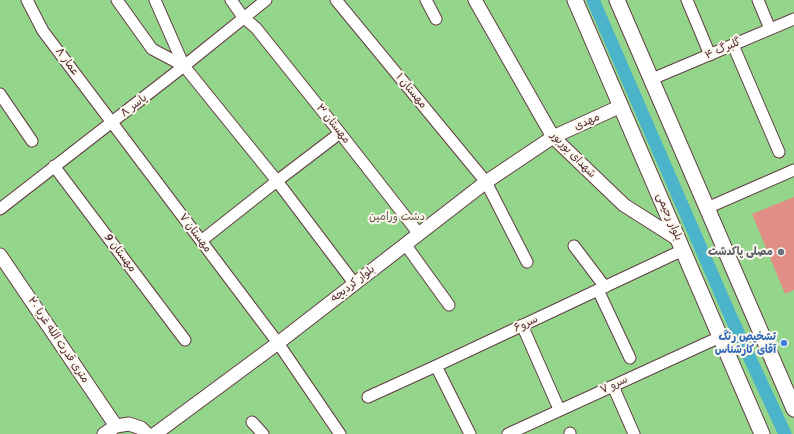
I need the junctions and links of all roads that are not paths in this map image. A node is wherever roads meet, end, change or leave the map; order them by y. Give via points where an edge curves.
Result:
1 (26, 0) edge
2 (117, 0) edge
3 (155, 0) edge
4 (231, 0) edge
5 (266, 0) edge
6 (336, 0) edge
7 (426, 0) edge
8 (475, 0) edge
9 (575, 0) edge
10 (617, 0) edge
11 (687, 0) edge
12 (758, 0) edge
13 (243, 17) junction
14 (436, 19) dead end
15 (794, 19) edge
16 (770, 29) junction
17 (733, 45) junction
18 (710, 55) junction
19 (184, 66) junction
20 (652, 79) junction
21 (0, 94) edge
22 (621, 106) junction
23 (112, 122) junction
24 (340, 132) junction
25 (553, 137) junction
26 (32, 141) dead end
27 (780, 152) dead end
28 (54, 166) junction
29 (794, 170) edge
30 (277, 181) junction
31 (486, 182) junction
32 (707, 208) junction
33 (0, 209) edge
34 (419, 234) junction
35 (201, 241) junction
36 (405, 244) junction
37 (681, 245) junction
38 (574, 246) dead end
39 (0, 255) edge
40 (527, 262) dead end
41 (354, 283) junction
42 (601, 289) junction
43 (449, 304) dead end
44 (522, 325) junction
45 (720, 337) junction
46 (185, 340) dead end
47 (278, 342) junction
48 (630, 358) dead end
49 (436, 366) junction
50 (613, 386) junction
51 (368, 397) dead end
52 (559, 409) junction
53 (794, 409) edge
54 (252, 422) dead end
55 (116, 426) junction
56 (104, 434) edge
57 (147, 434) edge
58 (155, 434) edge
59 (263, 434) edge
60 (340, 434) edge
61 (470, 434) edge
62 (508, 434) edge
63 (634, 434) edge
64 (762, 434) edge

1 - 23 street, عمار ۸ via 43,31
2 - 19 street via 152,49
3 - 19 street
4 - 13 street, مهستان ۳
5 - 13 street, یاسر ۸
6 - 31 street, مهستان ۱
7 - 14 street
8 - 25 street, شهدای بوربور
9 - 22 main road, بلوار رحیمی
10 - 20 main road
11 - 18 street
12 - 16 street
13 - 19 street, یاسر ۸
13 - 24 street, مهستان ۳ via 256,28
15 - 16 street, گلبرگ ۴
16 - 17 street, گلبرگ ۴
17 - 18 street, گلبرگ ۴
17 - 27 street
18 - 20 street, گلبرگ ۴
19 - 23 street, یاسر ۸
19 - 30 street
20 - 32 main road
21 - 26 street
22 - 25 street, مهدی
22 - 37 main road, بلوار رحیمی
23 - 28 street, یاسر ۸
23 - 35 street, مهستان ۷
24 - 30 street
24 - 34 street, مهستان ۳
25 - 31 street, بلوار کردبچه
25 - 37 street, شهدای بوربور via 624,205
28 - 33 street, یاسر ۸
28 - 46 street, مهستان 9
29 - 32 street
30 - 35 street
30 - 41 street
31 - 34 street, بلوار کردبچه
31 - 40 street, مهستان ۱
32 - 53 main road
34 - 36 street, بلوار کردبچه
35 - 47 street, مهستان ۷
36 - 41 street, بلوار کردبچه
36 - 43 street
37 - 42 street, سرو۶
37 - 45 main road, بلوار رحیمی
38 - 42 street
39 - 55 street, ۲۰ متری قدرت الله غربا
41 - 47 street, بلوار کردبچه
42 - 44 street, سرو۶
42 - 48 street
44 - 49 street, سرو۶
44 - 52 street
45 - 50 street, سرو ۷
45 - 64 main road, بلوار رحیمی
47 - 58 street, بلوار کردبچه
47 - 60 street, مهستان ۷
49 - 51 street, سرو۶
49 - 61 street
50 - 52 street, سرو ۷
50 - 63 street
52 - 62 street, سرو ۷
54 - 59 street
55 - 56 street
55 - 57 street via 129,424 141,428

